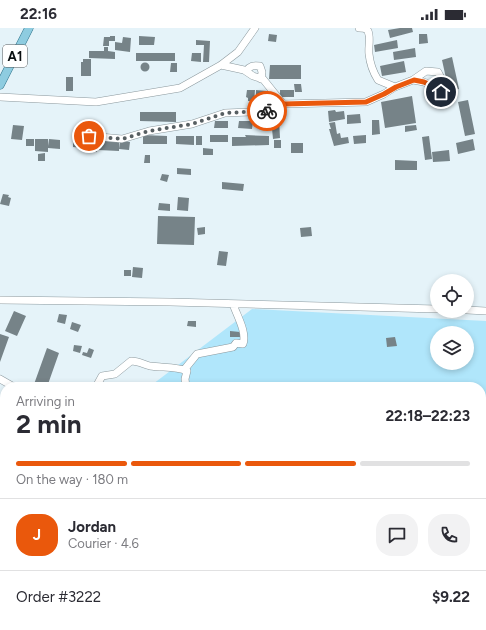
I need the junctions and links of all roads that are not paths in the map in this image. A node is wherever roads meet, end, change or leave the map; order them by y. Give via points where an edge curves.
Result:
1 (29, 28) edge
2 (256, 28) edge
3 (359, 28) edge
4 (221, 65) junction
5 (246, 71) junction
6 (1, 79) edge
7 (261, 79) junction
8 (414, 80) junction
9 (396, 87) junction
10 (441, 92) junction
11 (0, 98) edge
12 (447, 99) dead end
13 (283, 104) junction
14 (89, 136) dead end
15 (0, 300) edge
16 (233, 304) junction
17 (430, 309) edge
18 (474, 310) edge
19 (486, 311) edge
20 (184, 370) junction
21 (99, 382) edge
22 (185, 382) edge

1 - 6 main road, A1
2 - 4 street via 238,52
3 - 9 street via 368,32 368,52 378,80
4 - 5 street
4 - 11 street via 180,88 96,102
5 - 7 street
5 - 7 street via 254,65 260,66
7 - 13 street
8 - 9 street
8 - 10 street via 424,82
8 - 10 street via 426,71 438,72 441,78
9 - 13 street via 366,102
10 - 12 street
13 - 14 street via 273,111 225,113 192,124 149,131 122,139
15 - 16 street
16 - 17 street
16 - 20 street via 244,334 243,344 236,342 233,347 197,354
18 - 19 street
20 - 21 street via 131,361 115,374 102,376
20 - 22 street via 187,371

